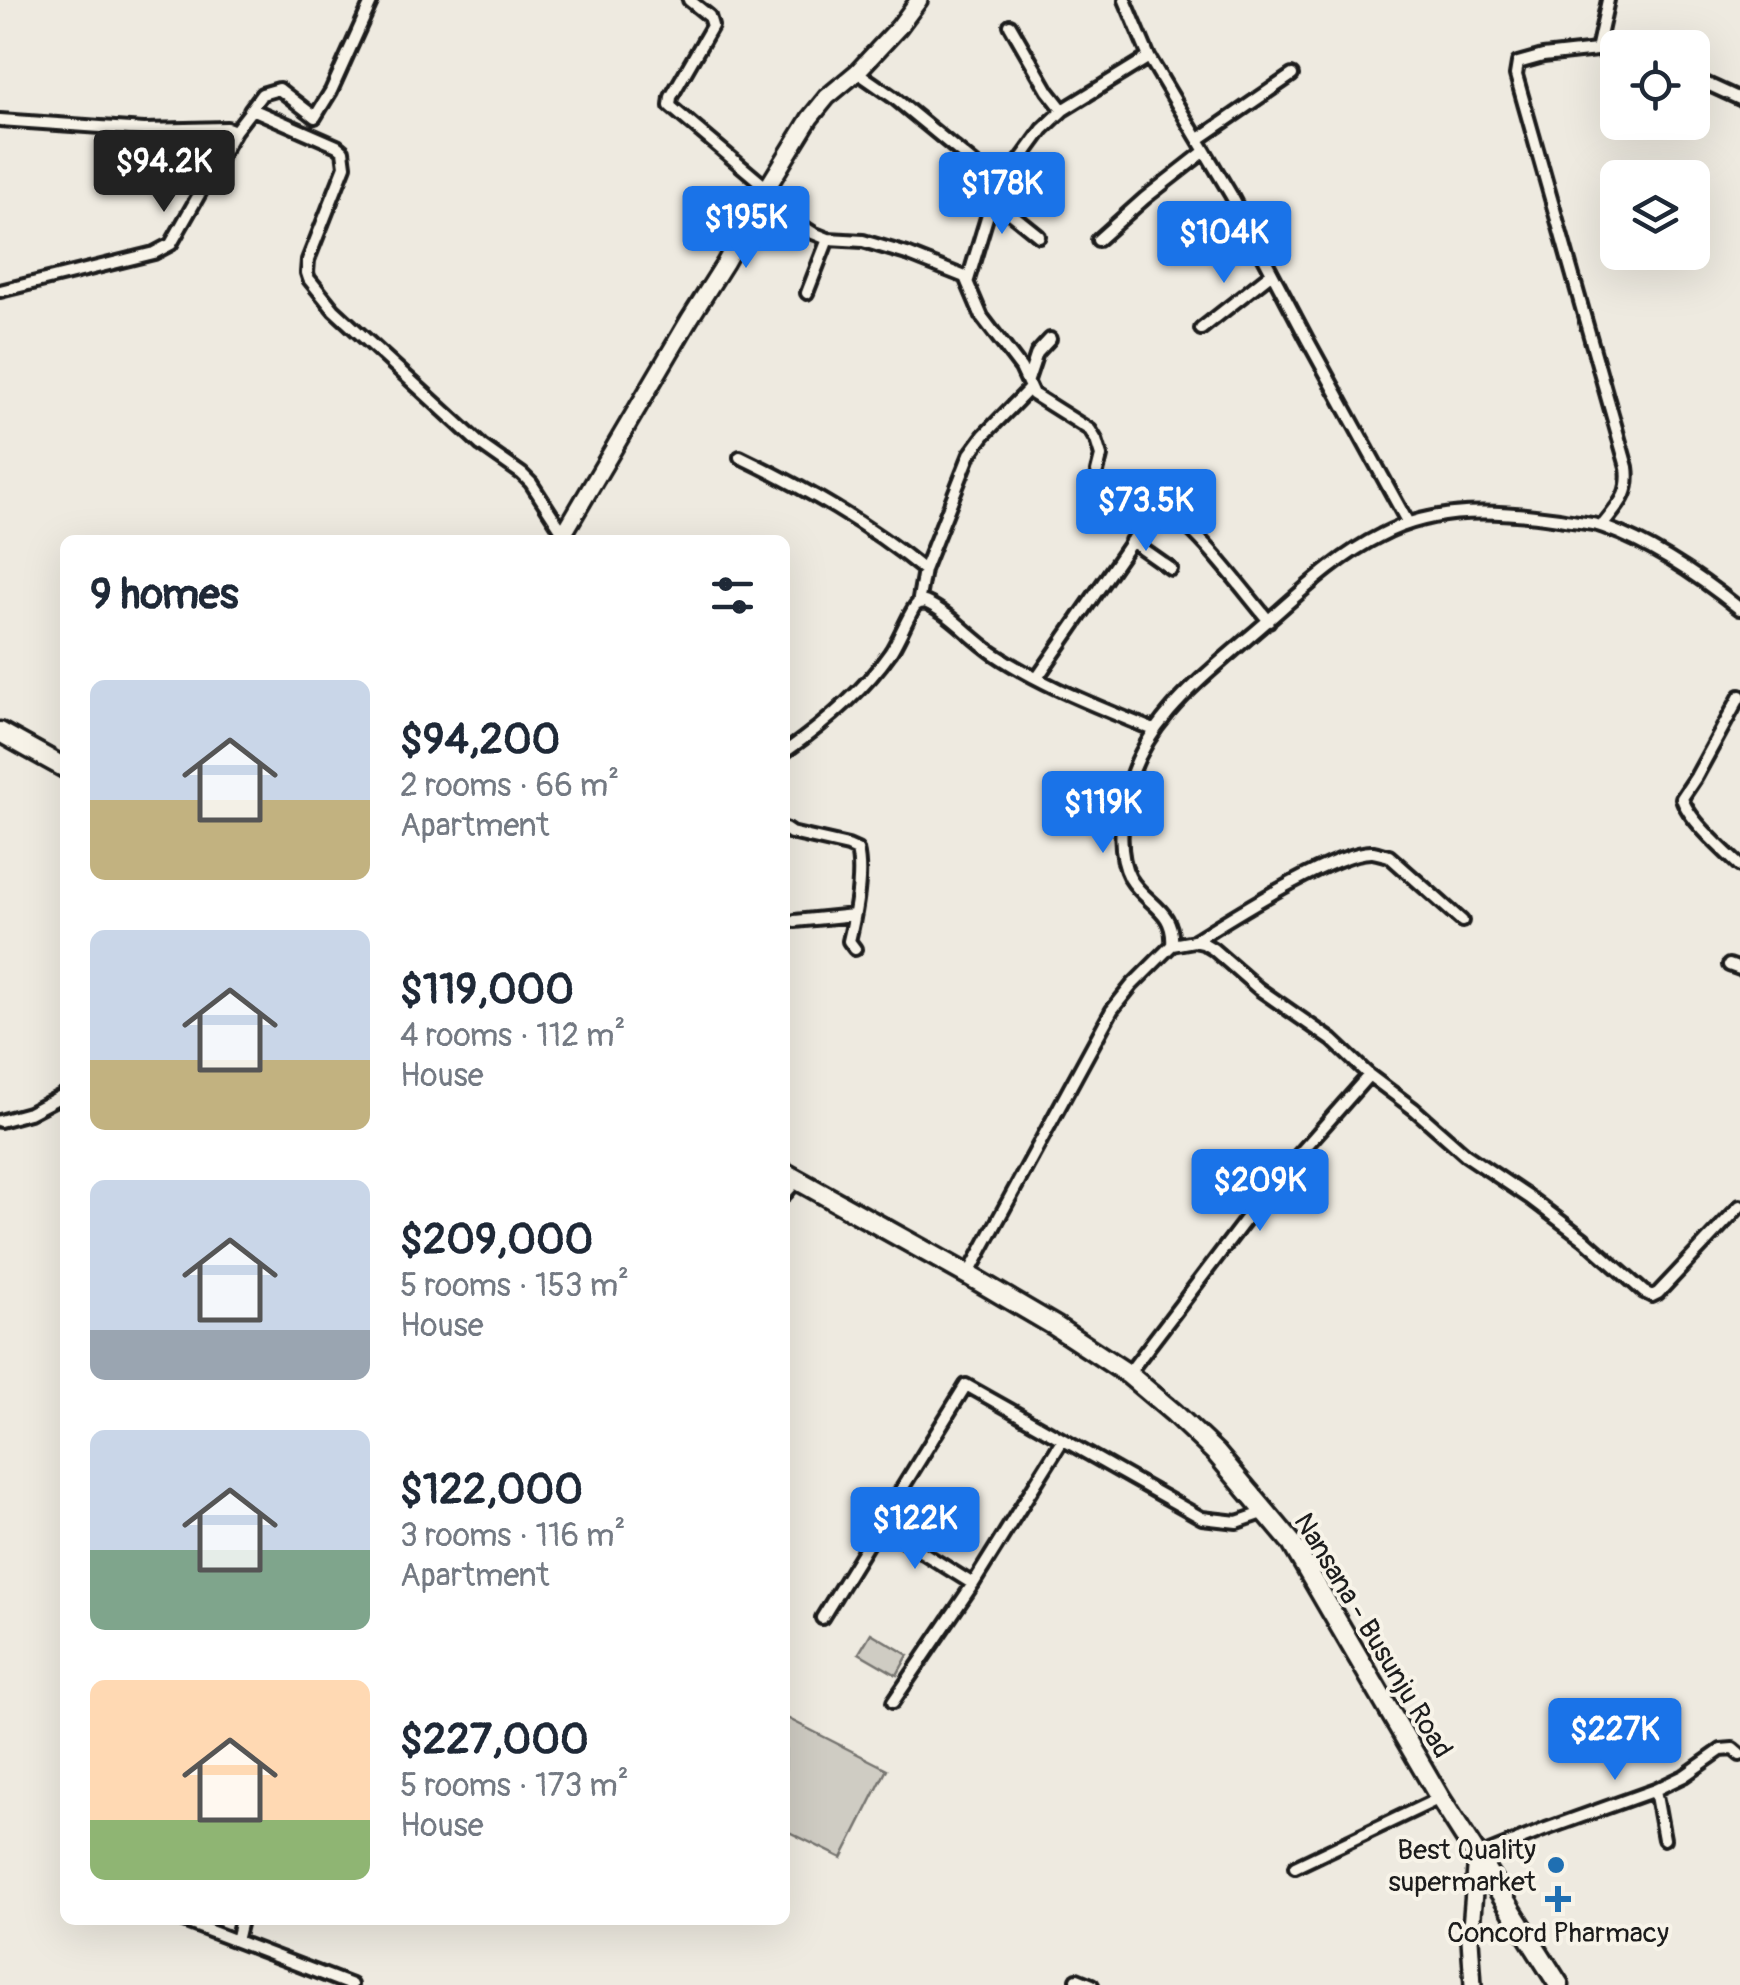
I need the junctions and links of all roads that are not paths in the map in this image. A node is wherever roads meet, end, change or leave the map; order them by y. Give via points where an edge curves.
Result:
1 (372, 0) edge
2 (689, 0) edge
3 (919, 0) edge
4 (1125, 0) edge
5 (1608, 0) edge
6 (1010, 26) dead end
7 (1597, 50) joint
8 (1149, 58) junction
9 (857, 72) junction
10 (1292, 75) dead end
11 (1710, 85) edge
12 (1740, 99) edge
13 (250, 110) junction
14 (1064, 110) junction
15 (0, 120) edge
16 (234, 131) junction
17 (1198, 139) junction
18 (1205, 151) junction
19 (998, 182) junction
20 (764, 193) junction
21 (993, 199) junction
22 (1039, 236) dead end
23 (828, 239) junction
24 (1098, 240) dead end
25 (1272, 273) junction
26 (968, 280) junction
27 (0, 291) edge
28 (807, 293) dead end
29 (1201, 329) dead end
30 (1050, 339) dead end
31 (1029, 384) junction
32 (740, 457) dead end
33 (1097, 472) dead end
34 (1408, 522) junction
35 (1602, 526) junction
36 (561, 535) edge
37 (563, 535) edge
38 (1132, 540) junction
39 (1171, 568) dead end
40 (924, 570) junction
41 (918, 604) junction
42 (1740, 608) edge
43 (1269, 621) junction
44 (1037, 678) junction
45 (1740, 696) edge
46 (1154, 730) junction
47 (0, 732) edge
48 (790, 748) edge
49 (60, 765) edge
50 (790, 833) edge
51 (1740, 866) edge
52 (854, 915) junction
53 (1462, 920) dead end
54 (796, 921) dead end
55 (1194, 941) junction
56 (1172, 945) junction
57 (855, 948) dead end
58 (1368, 1075) junction
59 (60, 1097) edge
60 (0, 1121) edge
61 (790, 1183) edge
62 (1740, 1206) edge
63 (968, 1275) junction
64 (1128, 1374) junction
65 (1062, 1441) junction
66 (1266, 1512) junction
67 (879, 1525) junction
68 (973, 1584) junction
69 (822, 1618) dead end
70 (893, 1702) dead end
71 (1740, 1755) edge
72 (1655, 1790) junction
73 (1440, 1798) junction
74 (1664, 1840) dead end
75 (1478, 1857) junction
76 (1295, 1868) dead end
77 (194, 1925) edge
78 (240, 1925) edge
79 (236, 1941) junction
80 (1077, 1979) dead end
81 (351, 1985) edge
82 (1092, 1985) edge
83 (1474, 1985) edge
84 (1560, 1985) edge

1 - 13 street via 315,117 278,88 262,94
2 - 20 street via 712,26 670,106
3 - 9 street
4 - 8 street
5 - 7 street
6 - 14 street
7 - 35 street via 1543,56 1518,64 1516,75 1627,467 1628,490
8 - 14 street
8 - 17 street
9 - 19 street
9 - 20 street via 810,118
10 - 17 street
11 - 12 street
13 - 16 street
13 - 36 street via 343,151 345,166 308,260 309,279 481,445 522,474
14 - 19 street
15 - 16 street
16 - 27 street via 171,244
17 - 18 street
18 - 24 street
18 - 25 street
19 - 21 street
20 - 23 street
20 - 37 street
21 - 22 street
21 - 26 street
23 - 26 street via 907,254
23 - 28 street
25 - 29 street
25 - 34 street
26 - 31 street via 982,317
30 - 31 street via 1036,353
31 - 33 street via 1033,394 1090,430 1101,456
31 - 40 street via 970,454
32 - 40 street via 849,514
34 - 35 street via 1507,512
34 - 43 street via 1348,554
35 - 42 street via 1686,568
38 - 39 street
38 - 43 street via 1150,515 1162,507 1171,512
38 - 44 street
40 - 41 street
41 - 44 street via 932,605
41 - 48 street via 870,678
43 - 46 street
44 - 46 street
45 - 51 street via 1682,798
46 - 56 street via 1129,785 1122,848 1129,876 1172,925
47 - 49 main road
50 - 52 street via 857,850
52 - 54 street
52 - 57 street via 849,941
53 - 55 street via 1389,856 1374,852 1326,867
55 - 56 street
55 - 58 street via 1332,1040
56 - 63 street via 1112,1010
58 - 62 street via 1652,1296
58 - 64 street via 1272,1186
59 - 60 street
61 - 63 main road, Nansana - Busunju Road
63 - 64 main road, Nansana - Busunju Road
64 - 66 main road, Nansana - Busunju Road via 1216,1453
65 - 66 street via 1202,1518 1237,1522
65 - 67 street via 966,1385
65 - 68 street
66 - 73 main road, Nansana - Busunju Road via 1291,1542
67 - 68 street
67 - 69 street
68 - 70 street
71 - 72 street via 1721,1750
72 - 74 street
72 - 75 street
73 - 75 main road, Nansana - Busunju Road
73 - 76 street
75 - 83 street via 1470,1939
75 - 84 main road, Nansana - Busunju Road
77 - 79 street
78 - 79 street
79 - 81 street
80 - 82 street

